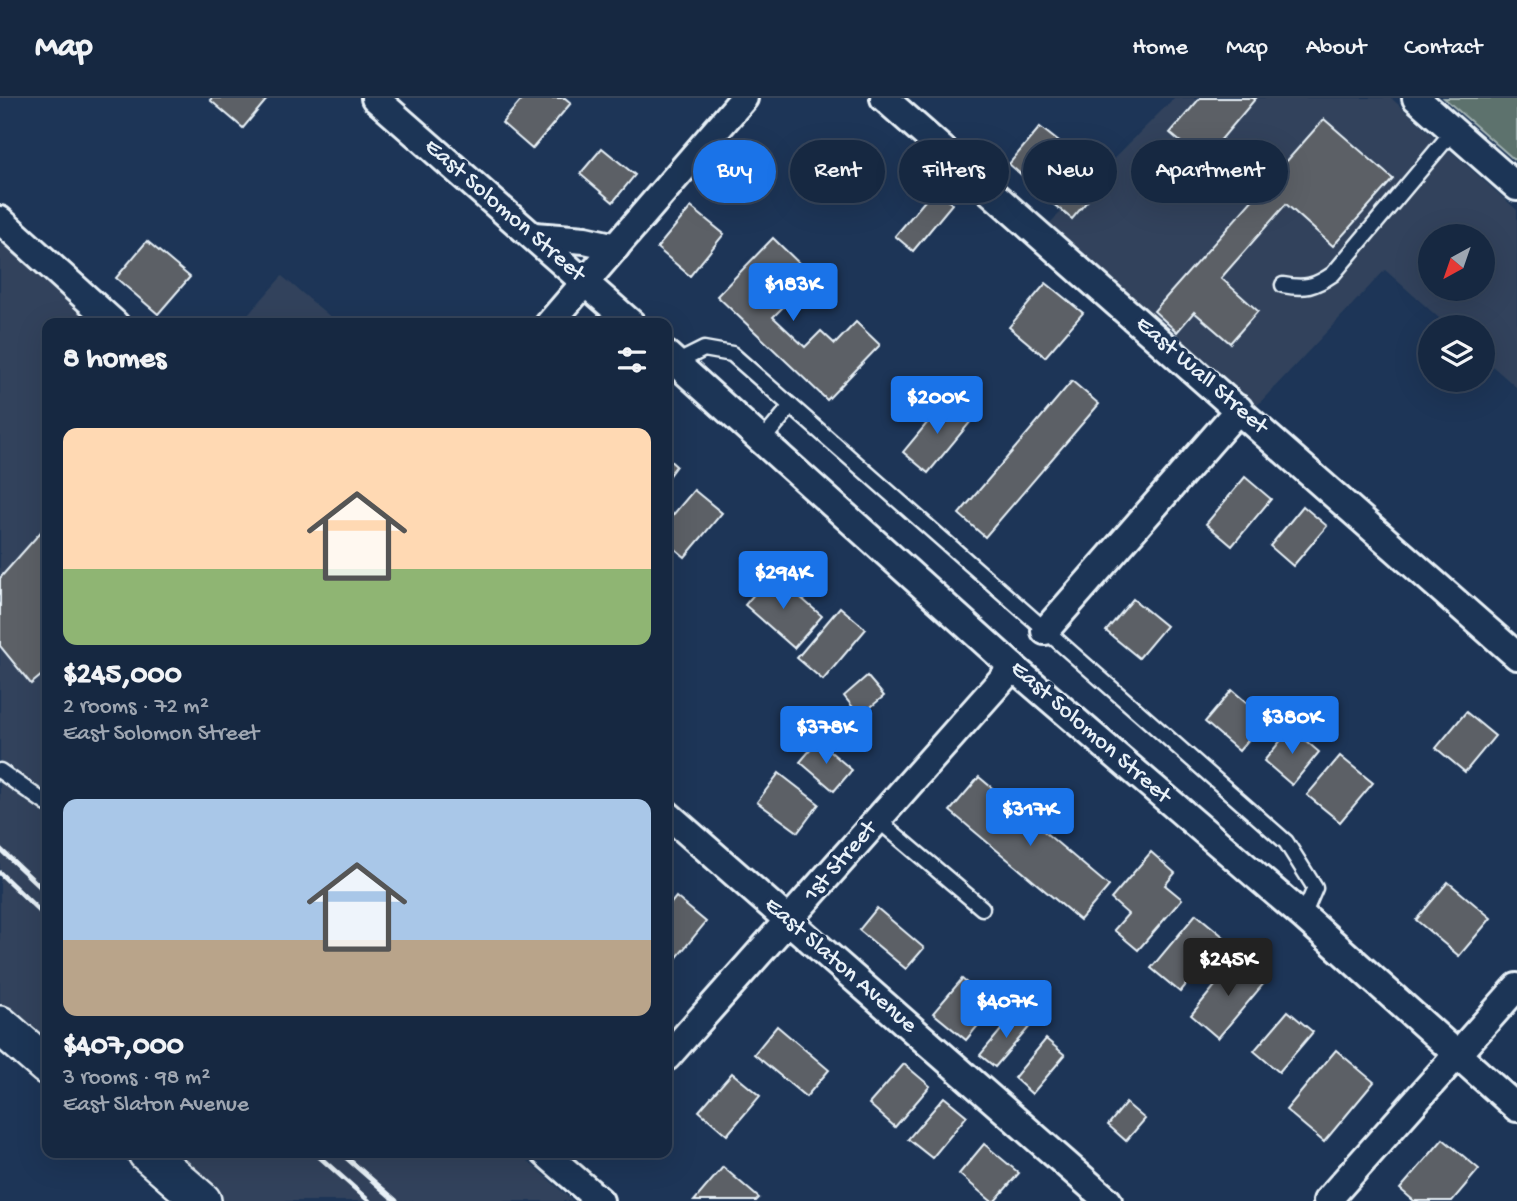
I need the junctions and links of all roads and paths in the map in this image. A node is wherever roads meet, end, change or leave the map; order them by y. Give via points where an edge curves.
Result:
1 (744, 98) edge
2 (884, 98) edge
3 (1416, 98) edge
4 (383, 100) edge
5 (1453, 131) junction
6 (1517, 187) edge
7 (0, 219) edge
8 (534, 236) junction
9 (616, 247) junction
10 (586, 282) junction
11 (1283, 285) dead end
12 (108, 318) edge
13 (554, 318) edge
14 (625, 318) edge
15 (672, 359) edge
16 (672, 360) edge
17 (791, 406) junction
18 (1239, 409) junction
19 (762, 442) junction
20 (1045, 631) junction
21 (1517, 656) edge
22 (1013, 667) junction
23 (0, 771) edge
24 (42, 800) edge
25 (672, 818) edge
26 (878, 820) junction
27 (982, 908) dead end
28 (1303, 916) junction
29 (789, 921) junction
30 (1517, 988) edge
31 (0, 1025) edge
32 (672, 1051) edge
33 (1458, 1055) junction
34 (42, 1062) edge
35 (1517, 1108) edge
36 (153, 1158) edge
37 (563, 1159) edge
38 (202, 1201) edge
39 (600, 1201) edge
40 (1108, 1201) edge
41 (1328, 1201) edge

1 - 9 street
2 - 18 street, East Wall Street
3 - 5 street
4 - 8 street, East Solomon Street
5 - 6 street
5 - 11 lane via 1332,274 1301,288
7 - 12 street
8 - 9 street
8 - 10 street, East Solomon Street
9 - 10 street
10 - 13 street
10 - 14 street, East Solomon Street
15 - 17 lane via 704,349 732,354
16 - 19 street, East Solomon Street
17 - 19 lane
17 - 20 lane
18 - 20 street
18 - 21 street, East Wall Street
19 - 22 street, East Solomon Street
20 - 28 lane via 1286,842 1315,888
22 - 26 street, 1st Street
22 - 28 street, East Solomon Street
23 - 24 lane
25 - 29 street, East Slaton Avenue
26 - 27 lane
26 - 29 street, 1st Street
28 - 33 street, East Solomon Street
29 - 32 street, 1st Street
29 - 40 street, East Slaton Avenue
30 - 33 street
31 - 34 main road
33 - 35 street, East Solomon Street
33 - 41 street
36 - 38 main road
37 - 39 street

